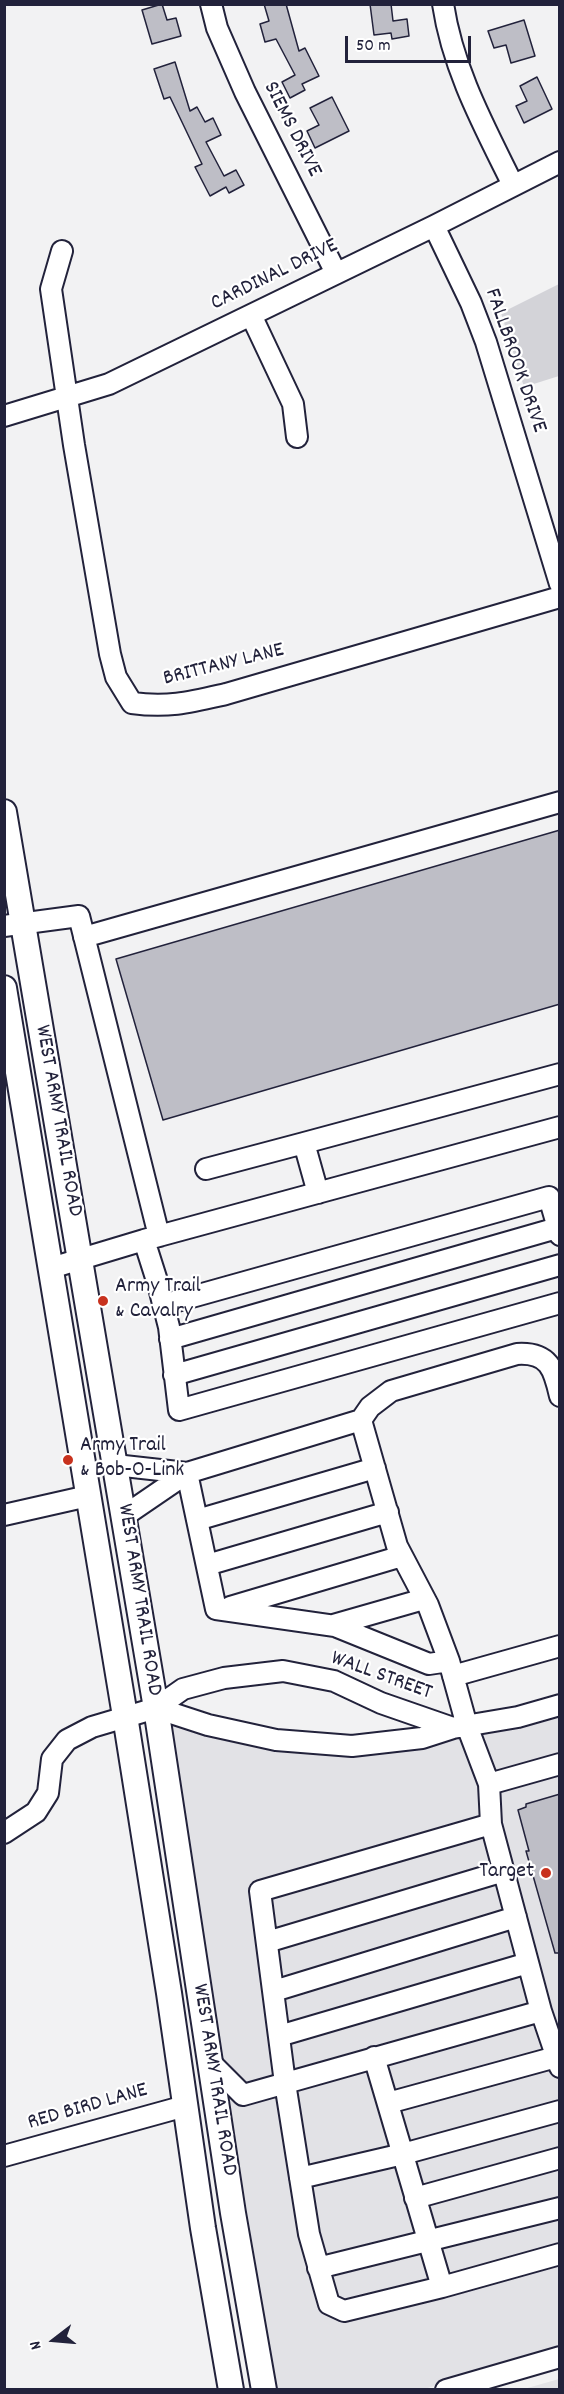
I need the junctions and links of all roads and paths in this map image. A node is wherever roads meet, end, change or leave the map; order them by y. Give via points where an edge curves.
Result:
1 (211, 4) edge
2 (443, 4) edge
3 (560, 162) edge
4 (513, 185) junction
5 (434, 226) junction
6 (62, 251) dead end
7 (336, 273) junction
8 (251, 315) junction
9 (68, 397) junction
10 (4, 416) edge
11 (297, 437) dead end
12 (560, 584) edge
13 (560, 597) edge
14 (560, 802) edge
15 (4, 812) edge
16 (14, 925) edge
17 (84, 937) junction
18 (4, 988) edge
19 (560, 1074) edge
20 (560, 1127) edge
21 (304, 1143) junction
22 (206, 1169) dead end
23 (318, 1193) junction
24 (558, 1232) edge
25 (152, 1238) junction
26 (81, 1259) junction
27 (560, 1265) edge
28 (51, 1268) junction
29 (560, 1303) edge
30 (163, 1305) junction
31 (170, 1339) junction
32 (174, 1375) junction
33 (560, 1396) edge
34 (361, 1420) junction
35 (115, 1465) junction
36 (375, 1468) junction
37 (187, 1473) junction
38 (88, 1496) junction
39 (388, 1512) junction
40 (4, 1515) edge
41 (124, 1516) junction
42 (197, 1520) junction
43 (402, 1556) junction
44 (207, 1564) junction
45 (424, 1599) junction
46 (221, 1610) junction
47 (333, 1625) junction
48 (560, 1646) edge
49 (451, 1668) junction
50 (560, 1705) edge
51 (156, 1708) junction
52 (124, 1716) junction
53 (460, 1727) junction
54 (560, 1764) edge
55 (489, 1784) junction
56 (491, 1824) junction
57 (4, 1833) edge
58 (504, 1871) junction
59 (516, 1917) junction
60 (267, 1942) junction
61 (528, 1963) junction
62 (274, 1990) junction
63 (541, 2011) junction
64 (279, 2036) junction
65 (374, 2057) junction
66 (210, 2062) junction
67 (558, 2062) edge
68 (285, 2083) junction
69 (388, 2103) junction
70 (185, 2106) junction
71 (560, 2111) edge
72 (403, 2154) junction
73 (4, 2156) edge
74 (560, 2158) edge
75 (300, 2178) junction
76 (415, 2198) junction
77 (560, 2208) edge
78 (428, 2241) junction
79 (560, 2254) edge
80 (318, 2268) junction
81 (441, 2287) junction
82 (560, 2357) edge
83 (231, 2390) edge
84 (264, 2390) edge
85 (446, 2390) edge

1 - 7 street, SIEMS DRIVE via 244,92
2 - 4 street via 447,35 464,85
3 - 4 street, CARDINAL DRIVE
4 - 5 street, CARDINAL DRIVE
5 - 7 street, CARDINAL DRIVE
5 - 12 street, FALLBROOK DRIVE via 486,342
6 - 9 street via 51,289
7 - 8 street, CARDINAL DRIVE
8 - 9 street, CARDINAL DRIVE via 109,384
8 - 11 street via 293,404
9 - 10 street, CARDINAL DRIVE
9 - 13 street, BRITTANY LANE via 108,644 116,677 132,703 178,705 226,694
14 - 17 street
15 - 16 main road, WEST ARMY TRAIL ROAD
16 - 17 street via 79,916
16 - 26 main road, WEST ARMY TRAIL ROAD
17 - 25 street
18 - 28 main road, WEST ARMY TRAIL ROAD
19 - 21 street
20 - 23 street
21 - 22 street
21 - 23 street
23 - 25 street
24 - 30 street via 549,1197
24 - 31 street
25 - 26 street
25 - 30 street
26 - 28 street
26 - 35 main road, WEST ARMY TRAIL ROAD
27 - 32 street
28 - 38 main road, WEST ARMY TRAIL ROAD
29 - 32 street via 179,1410
30 - 31 street
31 - 32 street
33 - 34 street via 555,1375 540,1356 517,1354 391,1391 370,1407
34 - 36 street
34 - 37 street
35 - 37 street
35 - 41 main road, WEST ARMY TRAIL ROAD
36 - 39 street
36 - 42 street
37 - 41 street
37 - 42 street
38 - 40 street
38 - 52 main road, WEST ARMY TRAIL ROAD
39 - 43 street
39 - 44 street
41 - 51 main road, WEST ARMY TRAIL ROAD
42 - 44 street
43 - 45 street
43 - 46 street
44 - 46 street via 216,1609
45 - 47 street
45 - 49 street
46 - 47 street
47 - 49 street via 429,1664
48 - 49 street
49 - 53 street
50 - 53 street, WALL STREET
51 - 52 street, WALL STREET
51 - 53 street, WALL STREET via 208,1725 276,1740 352,1746 411,1739
51 - 53 street, WALL STREET via 183,1689 224,1678 283,1671 334,1681 381,1703
51 - 66 main road, WEST ARMY TRAIL ROAD
52 - 57 street, WALL STREET via 92,1726 67,1740 52,1759 48,1793 36,1812
52 - 70 main road, WEST ARMY TRAIL ROAD
53 - 55 street
54 - 55 street
55 - 56 street
56 - 58 street
56 - 60 street via 260,1891
58 - 59 street
58 - 60 street
59 - 61 street
59 - 62 street
60 - 62 street
61 - 63 street
61 - 64 street
62 - 64 street
63 - 65 street
63 - 67 street
64 - 68 street
65 - 68 street
65 - 69 street
66 - 68 street via 243,2095
66 - 84 main road, WEST ARMY TRAIL ROAD
67 - 69 street
68 - 75 street
69 - 72 street
70 - 73 street, RED BIRD LANE
70 - 83 main road, WEST ARMY TRAIL ROAD
71 - 72 street
72 - 75 street
72 - 76 street
74 - 76 street
75 - 80 street
76 - 78 street
77 - 78 street
78 - 80 street
78 - 81 street
79 - 81 street
80 - 81 street via 329,2304 344,2311
82 - 85 street

